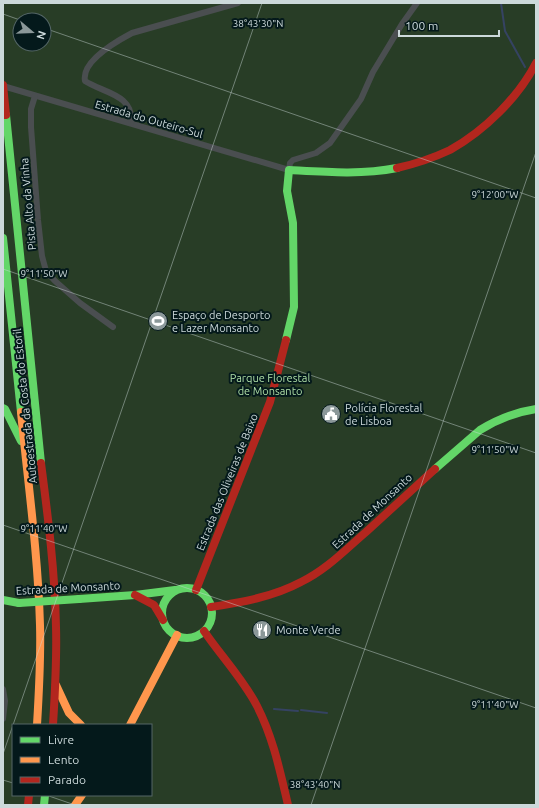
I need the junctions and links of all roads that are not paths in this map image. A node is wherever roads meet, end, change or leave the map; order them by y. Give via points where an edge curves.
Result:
1 (238, 3) edge
2 (416, 3) edge
3 (536, 63) edge
4 (3, 86) edge
5 (35, 96) junction
6 (131, 123) junction
7 (289, 170) junction
8 (3, 238) edge
9 (4, 259) edge
10 (113, 327) dead end
11 (3, 408) edge
12 (536, 409) edge
13 (25, 450) junction
14 (183, 589) junction
15 (196, 590) junction
16 (135, 595) junction
17 (3, 600) edge
18 (211, 607) junction
19 (164, 622) junction
20 (204, 631) junction
21 (177, 635) junction
22 (56, 683) junction
23 (3, 689) edge
24 (137, 711) junction
25 (3, 719) edge
26 (37, 724) edge
27 (53, 724) edge
28 (80, 724) edge
29 (125, 724) edge
30 (130, 724) edge
31 (81, 796) edge
32 (75, 805) edge
33 (288, 805) edge

1 - 6 street via 132,33 93,61 85,72 85,81 118,96 132,115
2 - 7 street via 373,72 362,100 338,133 330,143 316,153 293,160
3 - 7 main road via 506,104 486,123 462,142 441,153 388,169 349,173
4 - 5 street, Estrada do Outeiro-Sul
4 - 22 main road, Autoestrada da Costa do Estoril, bridge via 50,538 56,626
5 - 6 street, Estrada do Outeiro-Sul
5 - 10 street, Pista Alto da Vinha via 31,109 32,127 38,220 46,271 60,286
6 - 7 street, Estrada do Outeiro-Sul
7 - 15 main road, Estrada das Oliveiras de Baixo via 287,191 293,223 294,308 270,402
8 - 9 main road, Autoestrada da Costa do Estoril
9 - 13 main road, Autoestrada da Costa do Estoril
11 - 13 main road
12 - 18 main road, Estrada de Monsanto via 507,416 480,430 330,565 312,577 265,596
13 - 26 main road, Autoestrada da Costa do Estoril via 40,624
14 - 15 main road
14 - 16 main road, Estrada de Monsanto
14 - 19 main road via 177,590 168,598 163,609
15 - 18 main road via 207,598
16 - 17 main road, Estrada de Monsanto, bridge via 19,603
16 - 19 main road, Estrada de Monsanto via 154,605
18 - 20 main road via 211,620
19 - 21 main road via 169,630
20 - 21 main road via 191,637
20 - 33 main road via 250,693 260,711
21 - 24 main road
22 - 27 main road, Autoestrada da Costa do Estoril
22 - 28 main road via 69,713
23 - 25 street via 6,701
24 - 29 main road
24 - 30 main road
31 - 32 main road

